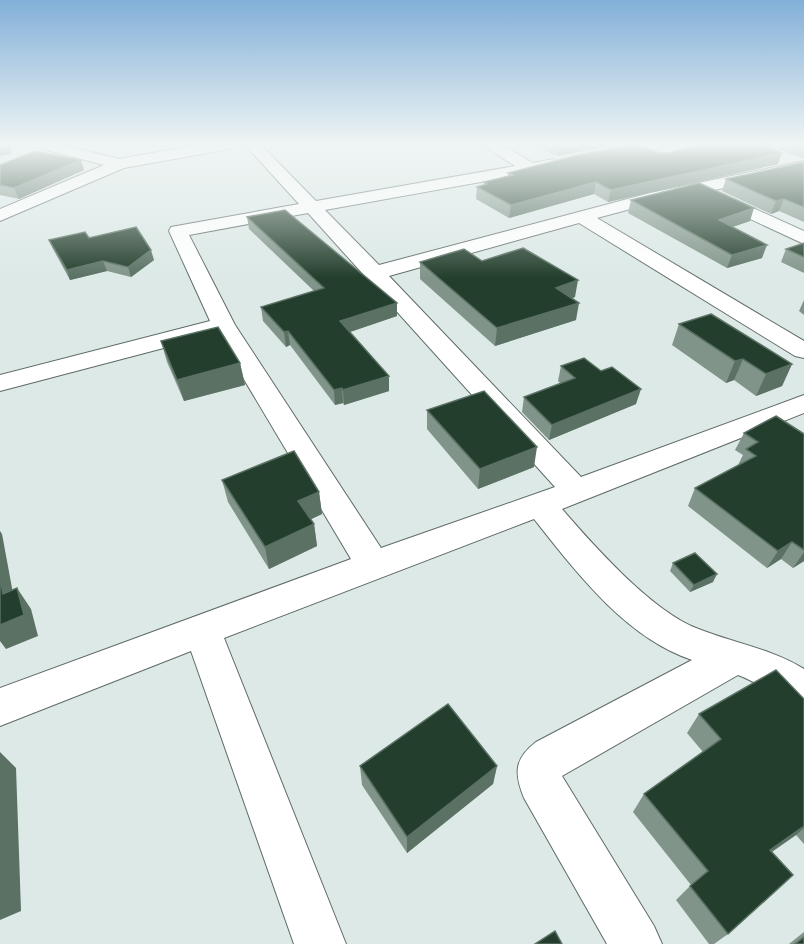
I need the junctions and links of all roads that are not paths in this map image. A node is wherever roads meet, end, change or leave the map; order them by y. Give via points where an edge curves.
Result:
1 (62, 189) edge
2 (293, 189) edge
3 (408, 189) edge
4 (688, 189) edge
5 (700, 189) edge
6 (309, 206) junction
7 (0, 216) edge
8 (581, 216) junction
9 (804, 238) edge
10 (375, 273) junction
11 (223, 325) junction
12 (804, 351) edge
13 (0, 383) edge
14 (804, 403) edge
15 (576, 491) junction
16 (540, 505) junction
17 (373, 564) junction
18 (202, 630) junction
19 (735, 657) junction
20 (804, 690) edge
21 (0, 707) edge
22 (320, 944) edge
23 (636, 944) edge

1 - 7 street
2 - 6 street
3 - 6 street
4 - 8 street
5 - 9 street
6 - 10 street
6 - 11 street via 178,231
8 - 10 street
8 - 12 street
10 - 15 street
11 - 13 street
11 - 17 street
14 - 15 street
15 - 16 street
16 - 17 street
16 - 19 street via 588,562 652,622 684,641
17 - 18 street
18 - 21 street
18 - 22 street
19 - 20 street via 768,668
19 - 23 street via 539,767 540,782

